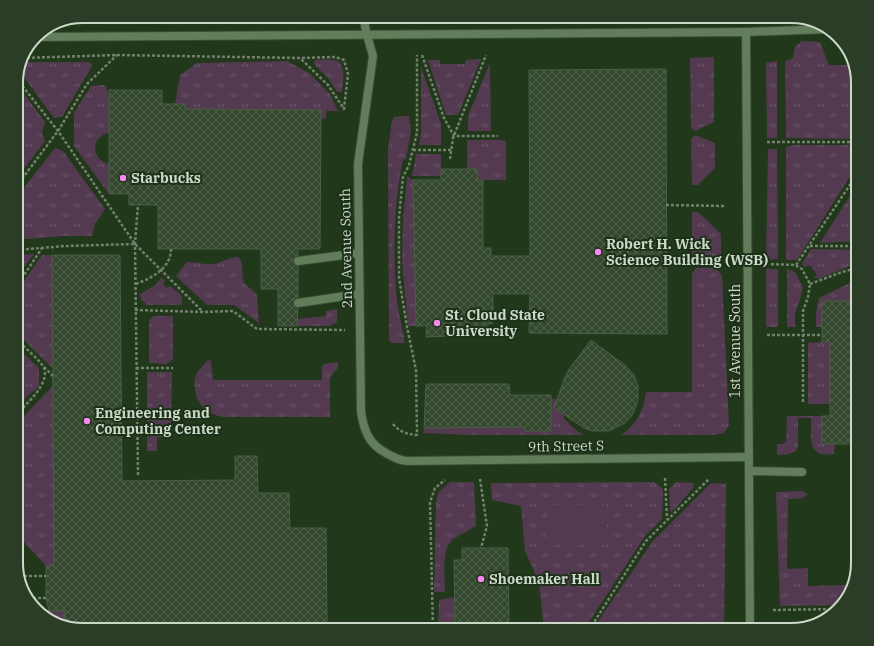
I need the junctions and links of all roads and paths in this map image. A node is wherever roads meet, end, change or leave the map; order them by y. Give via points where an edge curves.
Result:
1 (364, 23) edge
2 (818, 29) edge
3 (746, 32) junction
4 (367, 35) junction
5 (45, 37) edge
6 (117, 55) junction
7 (417, 55) dead end
8 (422, 55) dead end
9 (486, 55) dead end
10 (28, 58) edge
11 (300, 58) junction
12 (23, 87) edge
13 (58, 131) junction
14 (454, 136) junction
15 (498, 136) dead end
16 (767, 142) dead end
17 (851, 142) edge
18 (413, 150) junction
19 (451, 150) junction
20 (450, 159) dead end
21 (23, 178) edge
22 (851, 184) edge
23 (666, 205) dead end
24 (138, 206) dead end
25 (725, 206) dead end
26 (135, 244) junction
27 (810, 246) junction
28 (851, 246) edge
29 (42, 248) junction
30 (23, 249) edge
31 (171, 249) dead end
32 (359, 253) junction
33 (298, 261) dead end
34 (766, 264) dead end
35 (796, 265) junction
36 (851, 270) edge
37 (161, 271) junction
38 (23, 276) edge
39 (135, 284) junction
40 (810, 284) junction
41 (359, 294) junction
42 (298, 303) dead end
43 (135, 310) junction
44 (203, 312) junction
45 (360, 330) junction
46 (767, 335) dead end
47 (803, 335) junction
48 (822, 335) dead end
49 (23, 346) edge
50 (44, 367) junction
51 (136, 368) junction
52 (173, 368) dead end
53 (53, 376) dead end
54 (803, 404) dead end
55 (23, 407) edge
56 (393, 424) dead end
57 (386, 453) joint
58 (748, 457) junction
59 (749, 471) junction
60 (802, 472) dead end
61 (138, 475) dead end
62 (480, 478) dead end
63 (664, 478) dead end
64 (709, 478) dead end
65 (445, 480) dead end
66 (667, 519) junction
67 (481, 548) dead end
68 (24, 576) edge
69 (46, 576) dead end
70 (34, 598) edge
71 (46, 598) dead end
72 (830, 609) edge
73 (773, 610) dead end
74 (433, 623) edge
75 (593, 623) edge
76 (750, 623) edge

1 - 4 street, 2nd Avenue South
2 - 3 street
3 - 4 street
3 - 58 street, 1st Avenue South
4 - 5 street
4 - 32 street, 2nd Avenue South via 373,56 358,164
6 - 10 path
6 - 11 path
6 - 13 path via 87,84
7 - 18 path via 418,124
8 - 14 path via 444,118
9 - 14 path
11 - 11 path via 335,57 344,60 348,74 344,109 328,85
12 - 13 path
13 - 21 path
13 - 26 path
14 - 15 path
14 - 19 path
16 - 17 path
18 - 19 path
18 - 56 path via 403,177 399,217 399,278 416,370 417,435 405,434
19 - 20 path
22 - 27 path
23 - 25 path
24 - 26 path
26 - 29 path
26 - 37 path
26 - 39 path
27 - 28 path
27 - 35 path
29 - 30 path
29 - 38 path
31 - 37 path via 171,256
32 - 33 street
32 - 41 street, 2nd Avenue South
34 - 35 path
35 - 40 path via 802,269
36 - 40 path
37 - 39 path
37 - 44 path
39 - 43 path
40 - 47 path via 803,311
41 - 42 street
41 - 45 street, 2nd Avenue South
43 - 44 path
43 - 51 path
44 - 45 path via 234,311 257,329
45 - 57 street, 2nd Avenue South via 363,426 376,448
46 - 47 path
47 - 48 path
47 - 54 path
49 - 50 path
50 - 53 path
50 - 55 path via 45,377 42,385
51 - 52 path
51 - 61 path
57 - 58 street, 9th Street S via 398,460 407,461
58 - 59 street, 1st Avenue South
59 - 60 street
59 - 76 street, 1st Avenue South
62 - 67 path via 487,526
63 - 66 path
64 - 66 path
65 - 74 path via 436,488 430,502
66 - 75 path via 646,541
68 - 69 path
70 - 71 path
72 - 73 path

